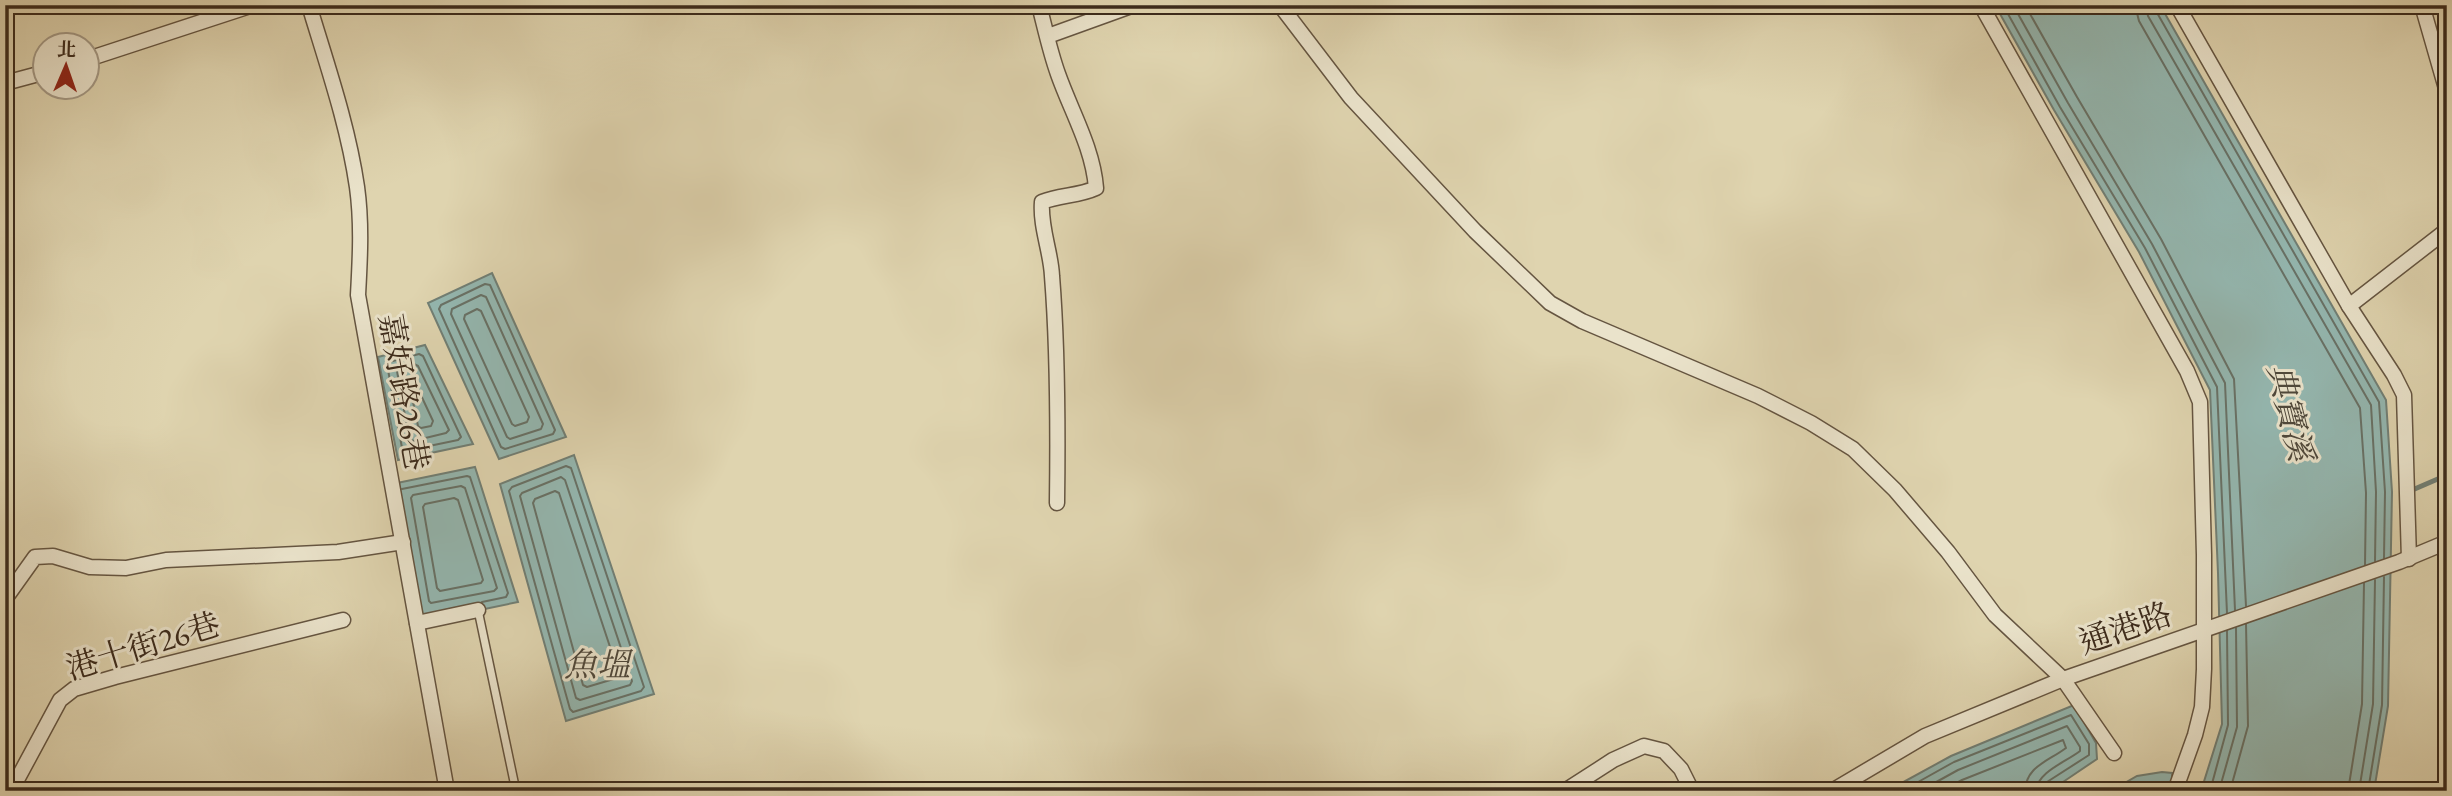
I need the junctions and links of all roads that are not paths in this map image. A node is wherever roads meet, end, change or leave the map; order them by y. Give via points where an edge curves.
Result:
1 (253, 5) edge
2 (309, 5) edge
3 (1039, 5) edge
4 (1134, 5) edge
5 (1280, 5) edge
6 (1981, 5) edge
7 (2177, 5) edge
8 (2422, 5) edge
9 (1048, 36) junction
10 (102, 54) edge
11 (32, 76) edge
12 (5, 83) edge
13 (2447, 92) edge
14 (2447, 230) edge
15 (2349, 306) junction
16 (1057, 503) dead end
17 (2447, 541) edge
18 (402, 542) junction
19 (2404, 560) junction
20 (5, 599) edge
21 (478, 610) joint
22 (343, 620) dead end
23 (417, 623) junction
24 (2208, 629) junction
25 (2063, 680) junction
26 (2114, 753) dead end
27 (11, 791) edge
28 (447, 791) edge
29 (516, 791) edge
30 (1565, 791) edge
31 (1692, 791) edge
32 (1832, 791) edge
33 (2175, 791) edge

1 - 10 street
2 - 18 street, 嘉好路26巷 via 340,106 357,188 358,295
3 - 9 street
4 - 9 street
5 - 25 street via 1351,97 1475,231 1550,303 1758,396 1853,449 1895,490 1995,615
6 - 24 street via 2187,371 2200,402
7 - 15 street
8 - 13 street
9 - 16 street via 1096,188 1042,202 1052,276
11 - 12 street
14 - 15 street
15 - 19 street via 2404,396
17 - 19 street, 通港路
18 - 20 street via 338,552 166,560 126,568 35,557
18 - 23 street, 嘉好路26巷
19 - 24 street, 通港路
21 - 23 street
21 - 29 lane
22 - 27 street, 港十街26巷 via 74,689 60,700
23 - 28 street, 嘉好路26巷
24 - 25 street, 通港路
24 - 33 street via 2202,707
25 - 26 street
25 - 32 street, 通港路 via 1925,736
30 - 31 street via 1644,746 1664,751 1681,769

